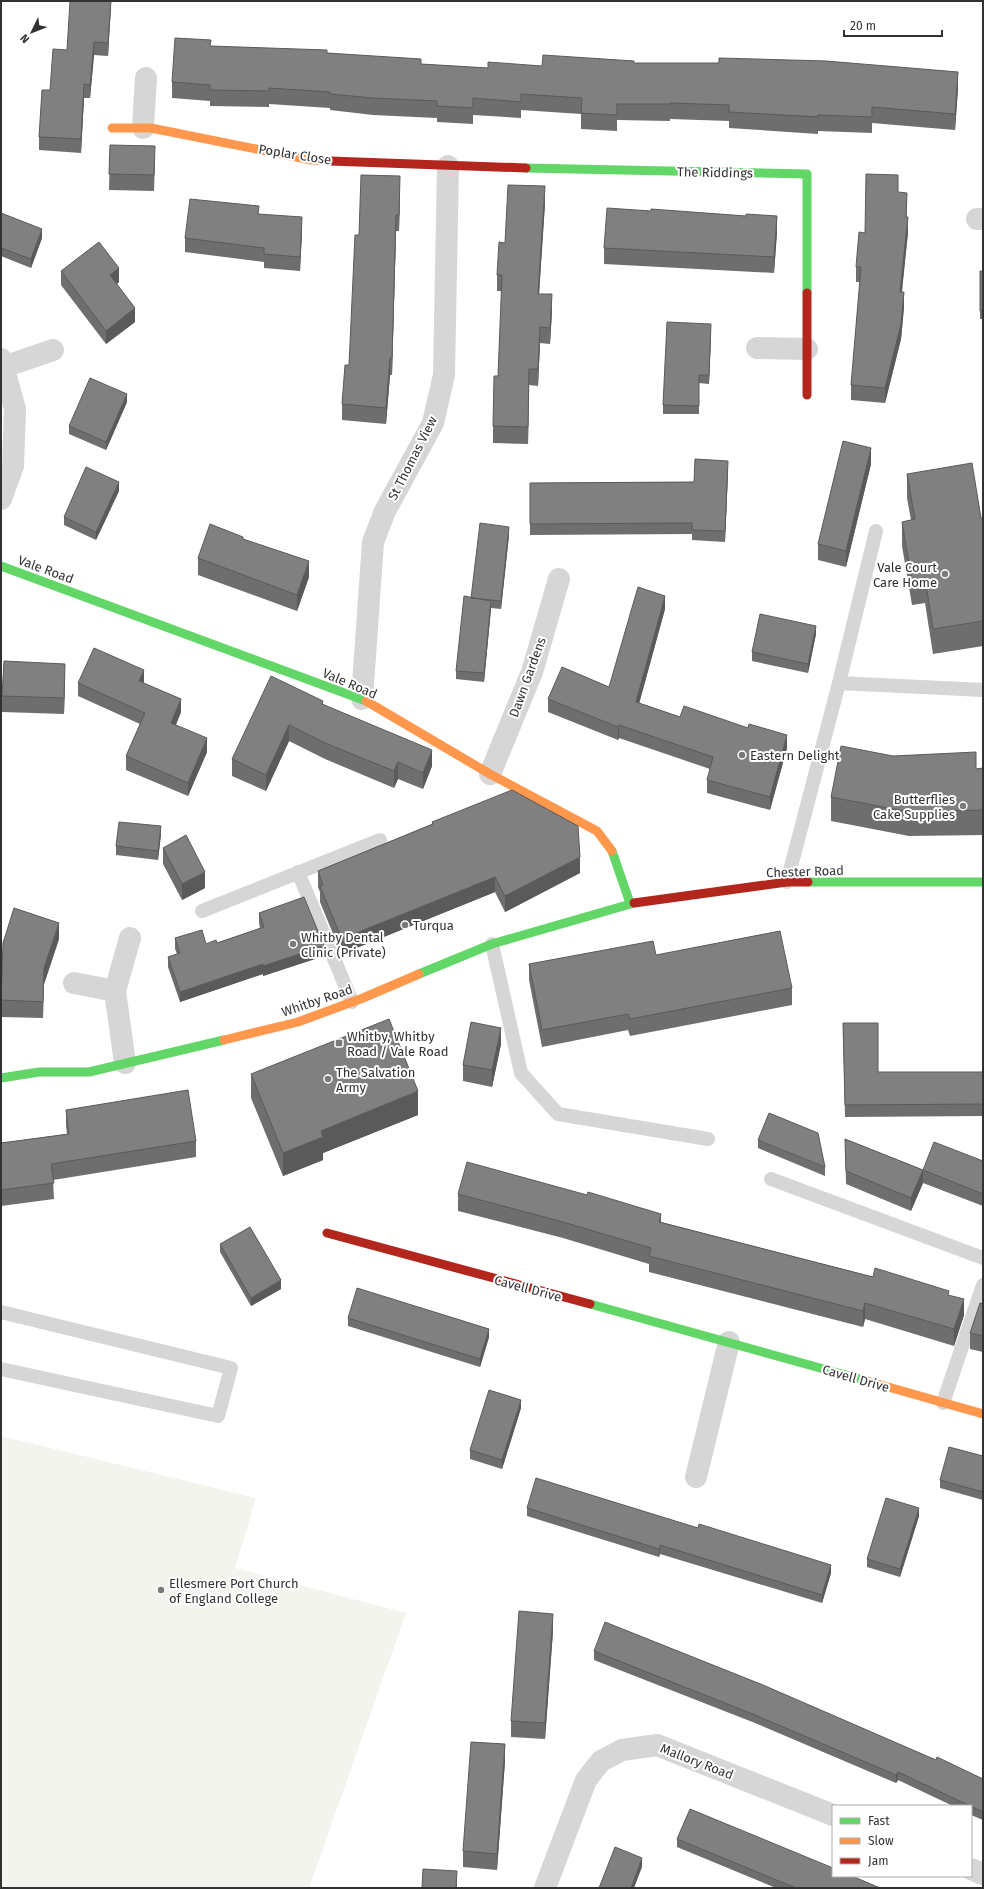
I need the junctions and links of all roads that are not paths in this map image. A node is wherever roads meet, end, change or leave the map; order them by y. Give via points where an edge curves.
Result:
1 (146, 78) dead end
2 (112, 128) dead end
3 (143, 128) junction
4 (448, 166) junction
5 (757, 348) dead end
6 (807, 349) junction
7 (53, 350) dead end
8 (2, 363) edge
9 (807, 395) dead end
10 (1, 499) edge
11 (876, 531) dead end
12 (1, 566) edge
13 (559, 579) dead end
14 (839, 683) junction
15 (983, 690) edge
16 (362, 699) junction
17 (490, 774) junction
18 (380, 840) dead end
19 (298, 872) junction
20 (787, 882) junction
21 (983, 882) edge
22 (630, 903) junction
23 (202, 911) dead end
24 (130, 938) dead end
25 (492, 944) junction
26 (74, 983) dead end
27 (115, 991) junction
28 (352, 1002) junction
29 (125, 1063) junction
30 (1, 1078) edge
31 (708, 1139) dead end
32 (771, 1180) dead end
33 (327, 1233) dead end
34 (983, 1258) edge
35 (983, 1285) edge
36 (1, 1312) edge
37 (729, 1342) junction
38 (1, 1369) edge
39 (943, 1403) junction
40 (983, 1414) edge
41 (696, 1477) dead end
42 (832, 1814) edge
43 (972, 1869) edge
44 (983, 1874) edge
45 (545, 1888) edge

1 - 3 street
2 - 3 street, Poplar Close
3 - 4 street, Poplar Close via 311,160
4 - 6 street, The Riddings via 807,174
4 - 16 street, St Thomas View via 444,375 433,423 385,511 374,542
5 - 6 street
6 - 9 street, The Riddings
7 - 8 street
8 - 10 street via 15,409 12,466
11 - 14 lane
12 - 16 street, Vale Road
13 - 17 street, Dawn Gardens via 532,672
14 - 15 lane
14 - 20 lane
16 - 17 street, Vale Road
17 - 22 street, Vale Road via 597,831 613,852
18 - 19 lane
19 - 23 lane
19 - 28 lane
20 - 21 street, Chester Road
20 - 22 street, Chester Road
22 - 25 street, Whitby Road
24 - 27 street
25 - 28 street, Whitby Road
25 - 31 lane via 522,1073 558,1114
26 - 27 street
27 - 29 street
28 - 29 street, Whitby Road via 298,1022
29 - 30 street, Whitby Road via 89,1072 39,1072
32 - 34 lane
33 - 37 street, Cavell Drive
35 - 39 lane
36 - 38 lane via 231,1368 218,1416
37 - 39 street, Cavell Drive
37 - 41 street
39 - 40 street, Cavell Drive
42 - 45 street, Mallory Road via 657,1745 622,1750 601,1761 586,1780
43 - 44 street

